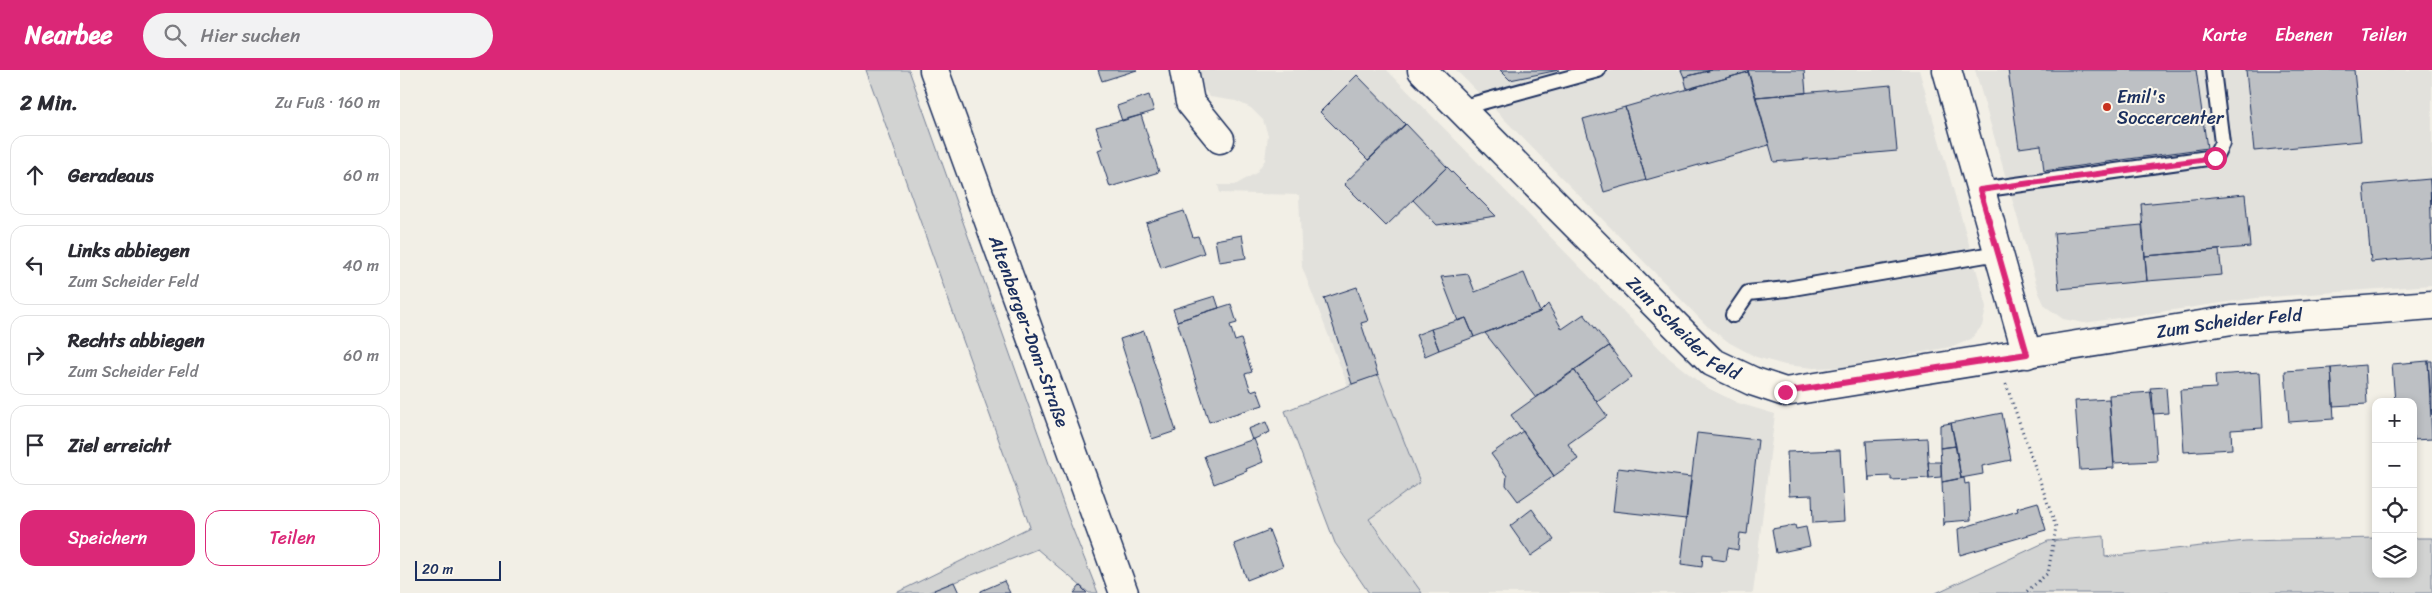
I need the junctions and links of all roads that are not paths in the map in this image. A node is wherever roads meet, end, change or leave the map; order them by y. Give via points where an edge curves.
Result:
1 (934, 70) edge
2 (1184, 70) edge
3 (1422, 70) edge
4 (1598, 70) edge
5 (1947, 70) edge
6 (2213, 70) edge
7 (1460, 108) junction
8 (1220, 139) dead end
9 (1980, 190) junction
10 (1998, 253) junction
11 (2432, 306) edge
12 (1733, 315) dead end
13 (2027, 354) junction
14 (1124, 593) edge

1 - 14 street, Altenberger-Dom-Straße
2 - 8 street via 1190,102
3 - 7 street, Zum Scheider Feld
4 - 7 lane
5 - 9 street
6 - 9 lane via 2222,143 2215,158
7 - 13 street, Zum Scheider Feld via 1712,362 1752,381 1785,392
9 - 10 street
10 - 12 lane via 1748,293
10 - 13 street
11 - 13 street, Zum Scheider Feld via 2232,320

